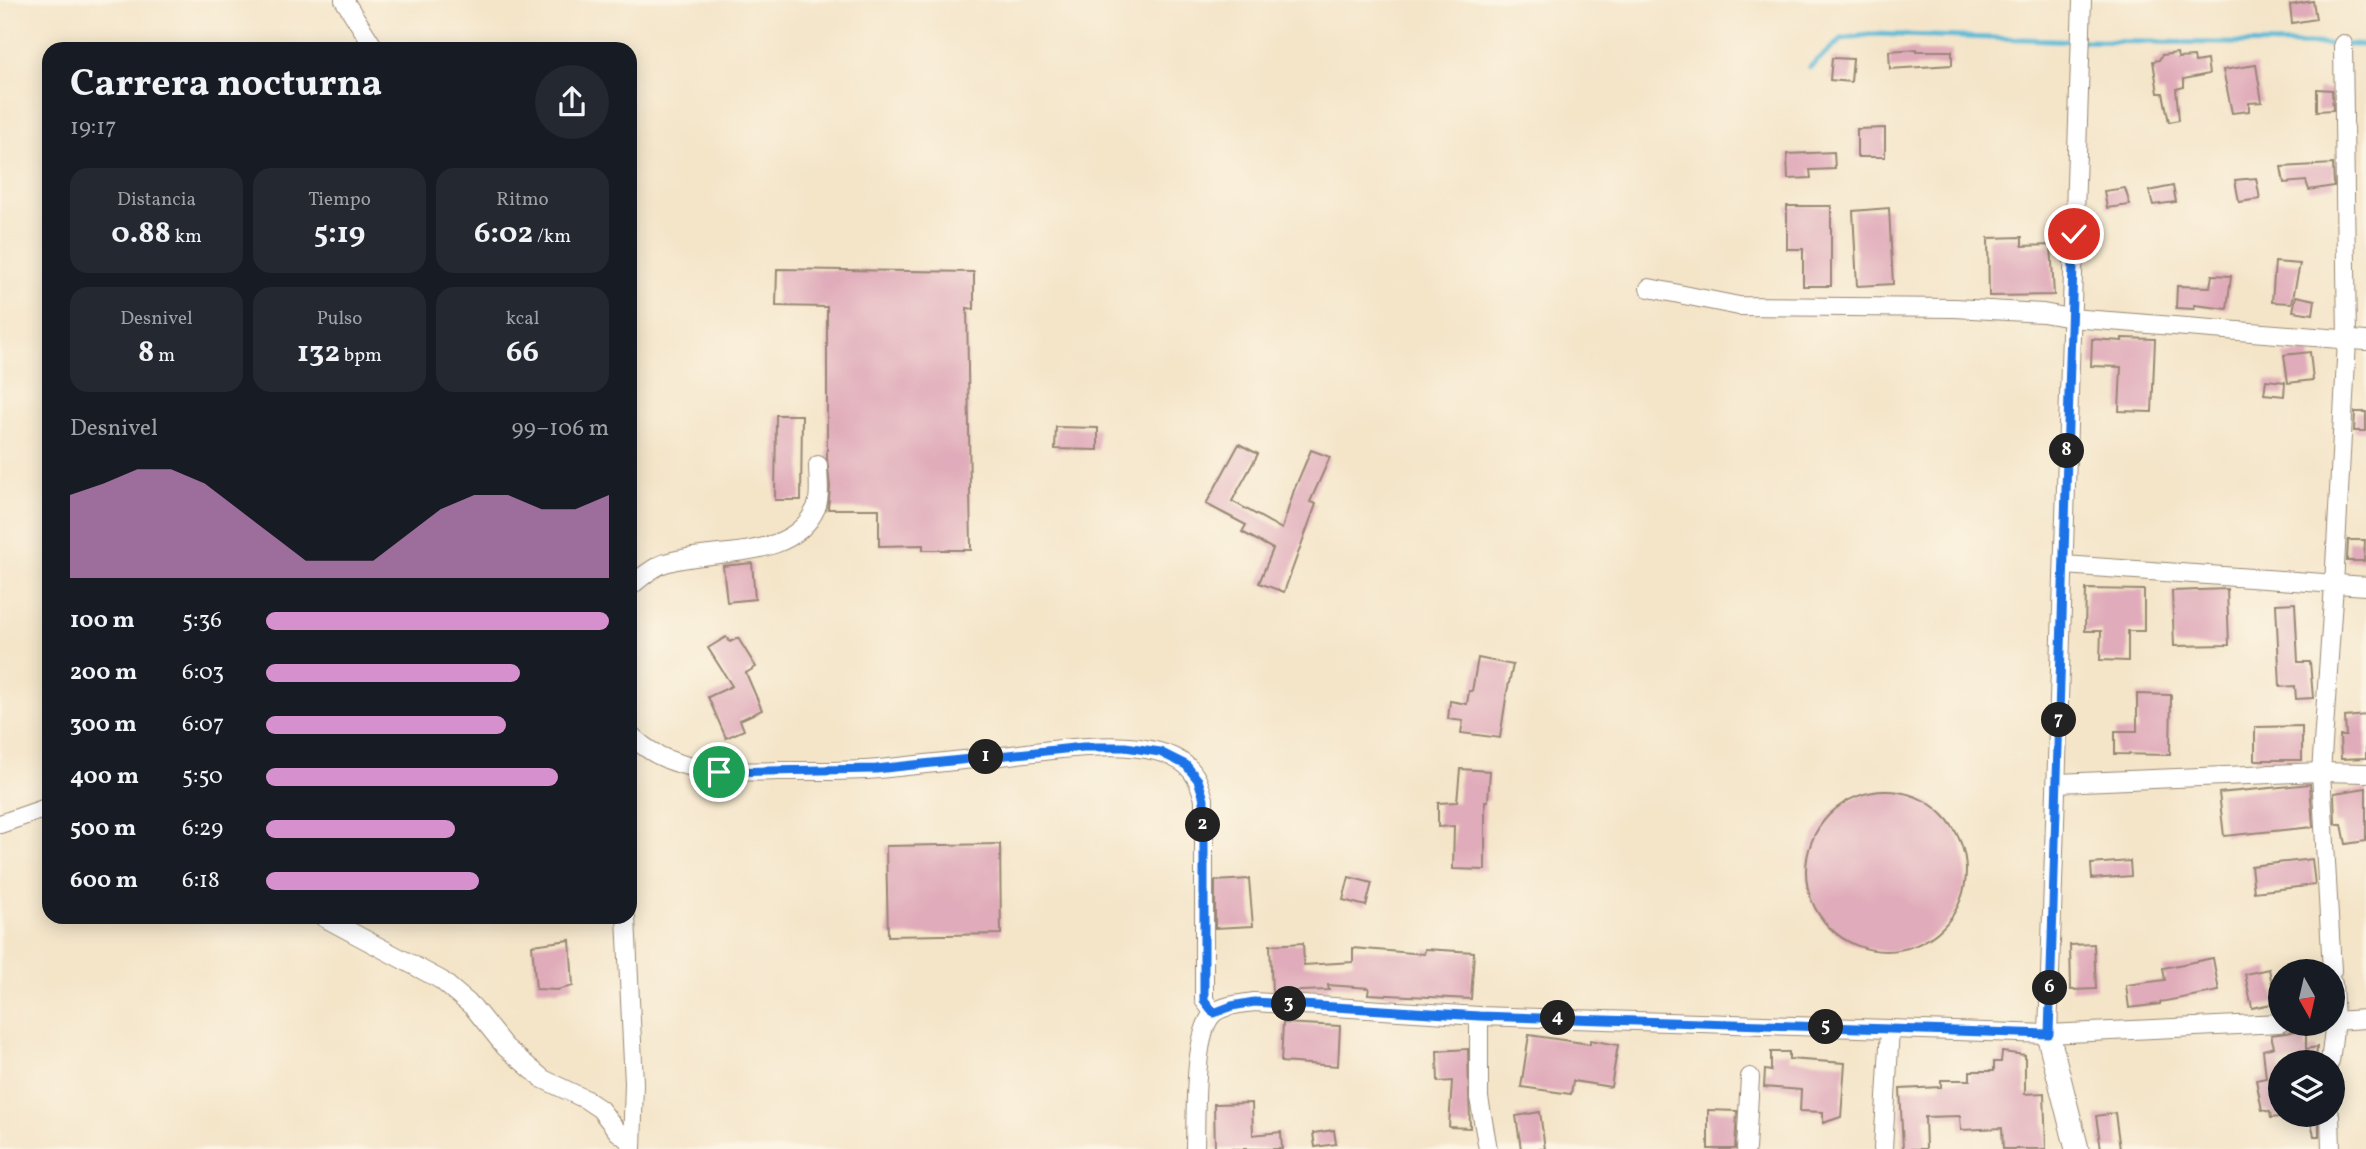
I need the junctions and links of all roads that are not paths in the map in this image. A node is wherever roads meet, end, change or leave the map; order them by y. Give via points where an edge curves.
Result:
1 (344, 0) edge
2 (2082, 0) edge
3 (371, 42) edge
4 (2343, 44) dead end
5 (1649, 288) dead end
6 (2071, 318) junction
7 (2347, 341) junction
8 (2366, 341) edge
9 (818, 465) dead end
10 (2064, 565) junction
11 (637, 582) edge
12 (2334, 585) junction
13 (2366, 586) edge
14 (637, 741) edge
15 (2321, 772) junction
16 (2366, 773) edge
17 (2057, 783) junction
18 (42, 809) edge
19 (0, 824) edge
20 (336, 924) edge
21 (626, 924) edge
22 (2331, 959) edge
23 (1214, 1013) junction
24 (1479, 1016) junction
25 (2366, 1019) edge
26 (2345, 1020) edge
27 (2268, 1024) edge
28 (1891, 1029) junction
29 (2049, 1034) junction
30 (1750, 1077) dead end
31 (2331, 1127) edge
32 (632, 1146) edge
33 (1195, 1149) edge
34 (1488, 1149) edge
35 (1746, 1149) edge
36 (1884, 1149) edge
37 (2077, 1149) edge
38 (2332, 1149) edge

1 - 3 street
2 - 6 street
4 - 7 street
5 - 6 street via 1739,306 1955,308
6 - 7 street
6 - 10 street
7 - 8 street
7 - 12 street
9 - 11 street via 817,507 795,535 771,546 663,564
10 - 12 street
10 - 17 street
12 - 13 street
12 - 15 street
14 - 23 street via 675,763 719,772 876,769 1083,747 1160,752 1186,765 1198,780 1204,799 1204,1000
15 - 16 street
15 - 17 street
15 - 22 street
17 - 29 street
18 - 19 street
20 - 32 street via 441,980 473,1007 505,1048 543,1079 600,1109
21 - 32 street via 634,1083
23 - 24 street via 1254,1002
23 - 33 street via 1202,1034
24 - 28 street
24 - 34 street via 1479,1098
25 - 26 street
27 - 29 street
28 - 29 street
28 - 36 street
29 - 37 street
30 - 35 street
31 - 38 street

